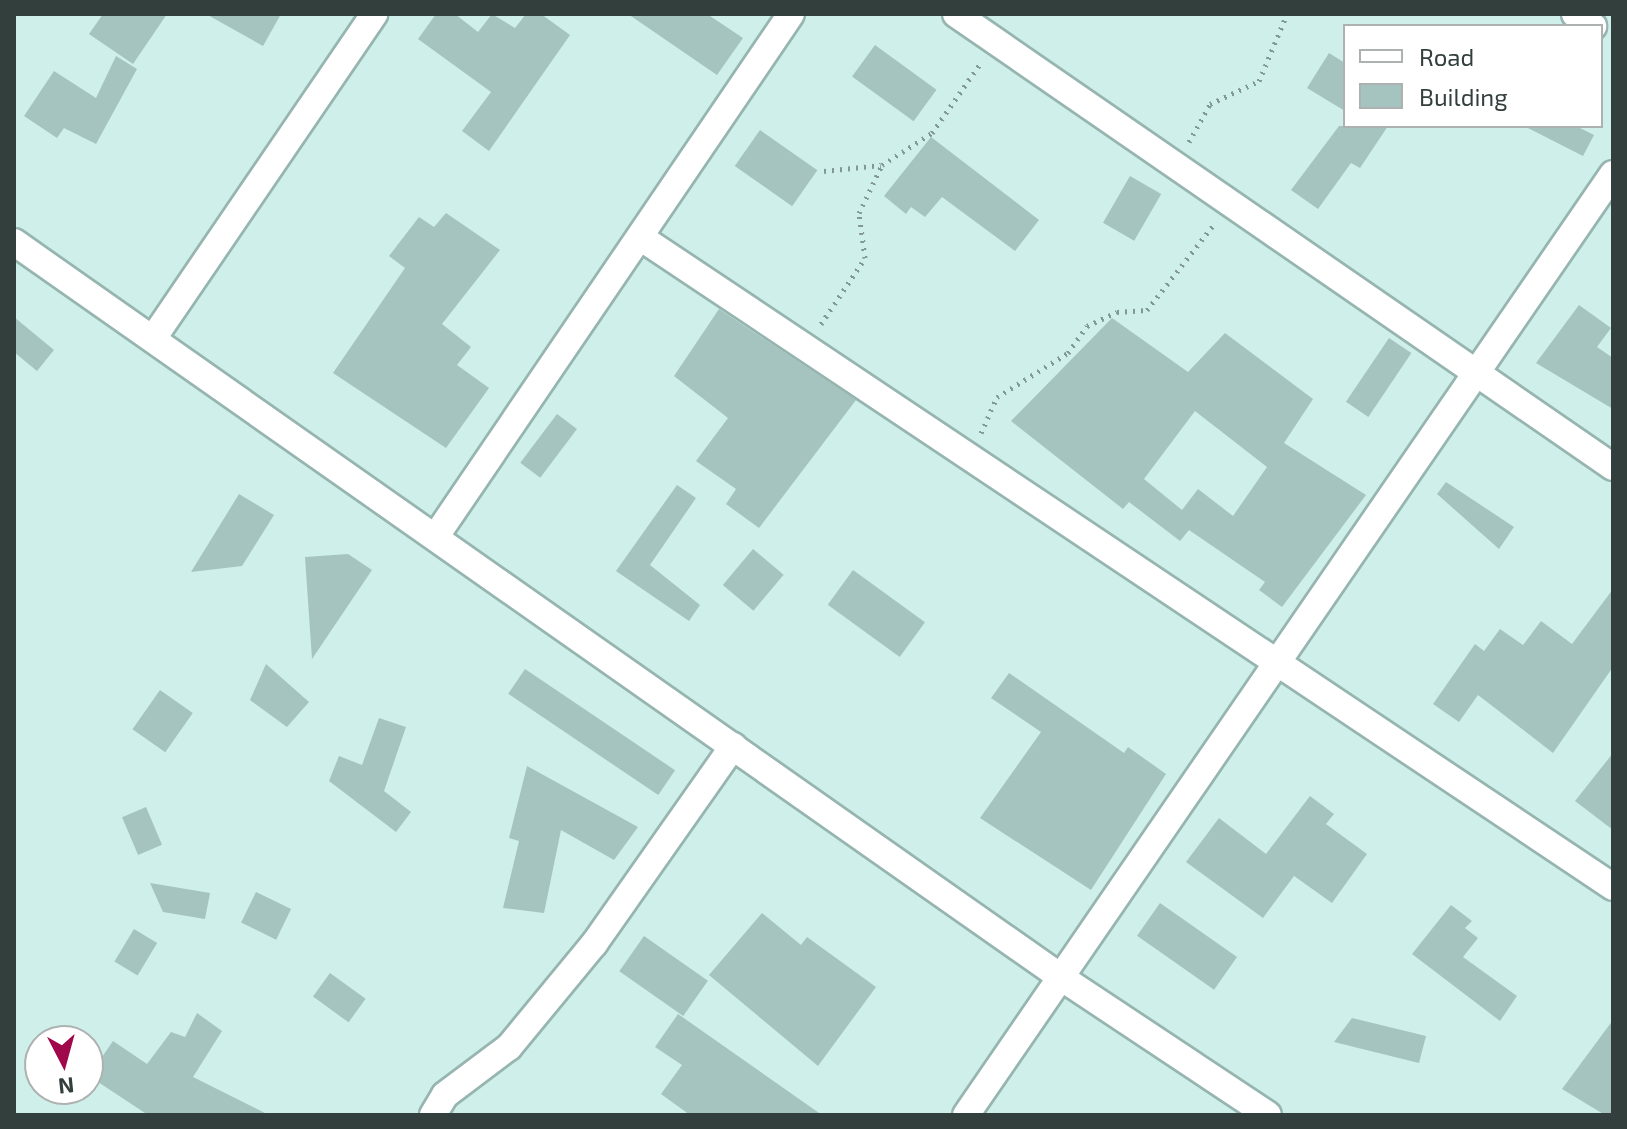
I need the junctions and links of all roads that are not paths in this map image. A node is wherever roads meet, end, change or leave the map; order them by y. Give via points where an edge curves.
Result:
1 (374, 14) edge
2 (791, 14) edge
3 (956, 14) edge
4 (1613, 174) edge
5 (640, 237) junction
6 (14, 242) edge
7 (154, 337) junction
8 (1474, 369) junction
9 (1613, 467) edge
10 (436, 536) junction
11 (1275, 658) junction
12 (733, 746) junction
13 (1613, 887) edge
14 (1062, 978) junction
15 (433, 1115) edge
16 (966, 1115) edge
17 (1268, 1115) edge

1 - 7 street
2 - 5 street
3 - 8 street
4 - 8 street
5 - 10 street
5 - 11 street
6 - 7 street
7 - 10 street
8 - 9 street
8 - 11 street
10 - 12 street
11 - 13 street
11 - 14 street
12 - 14 street
12 - 15 street via 594,944 509,1047 445,1095
14 - 16 street
14 - 17 street

